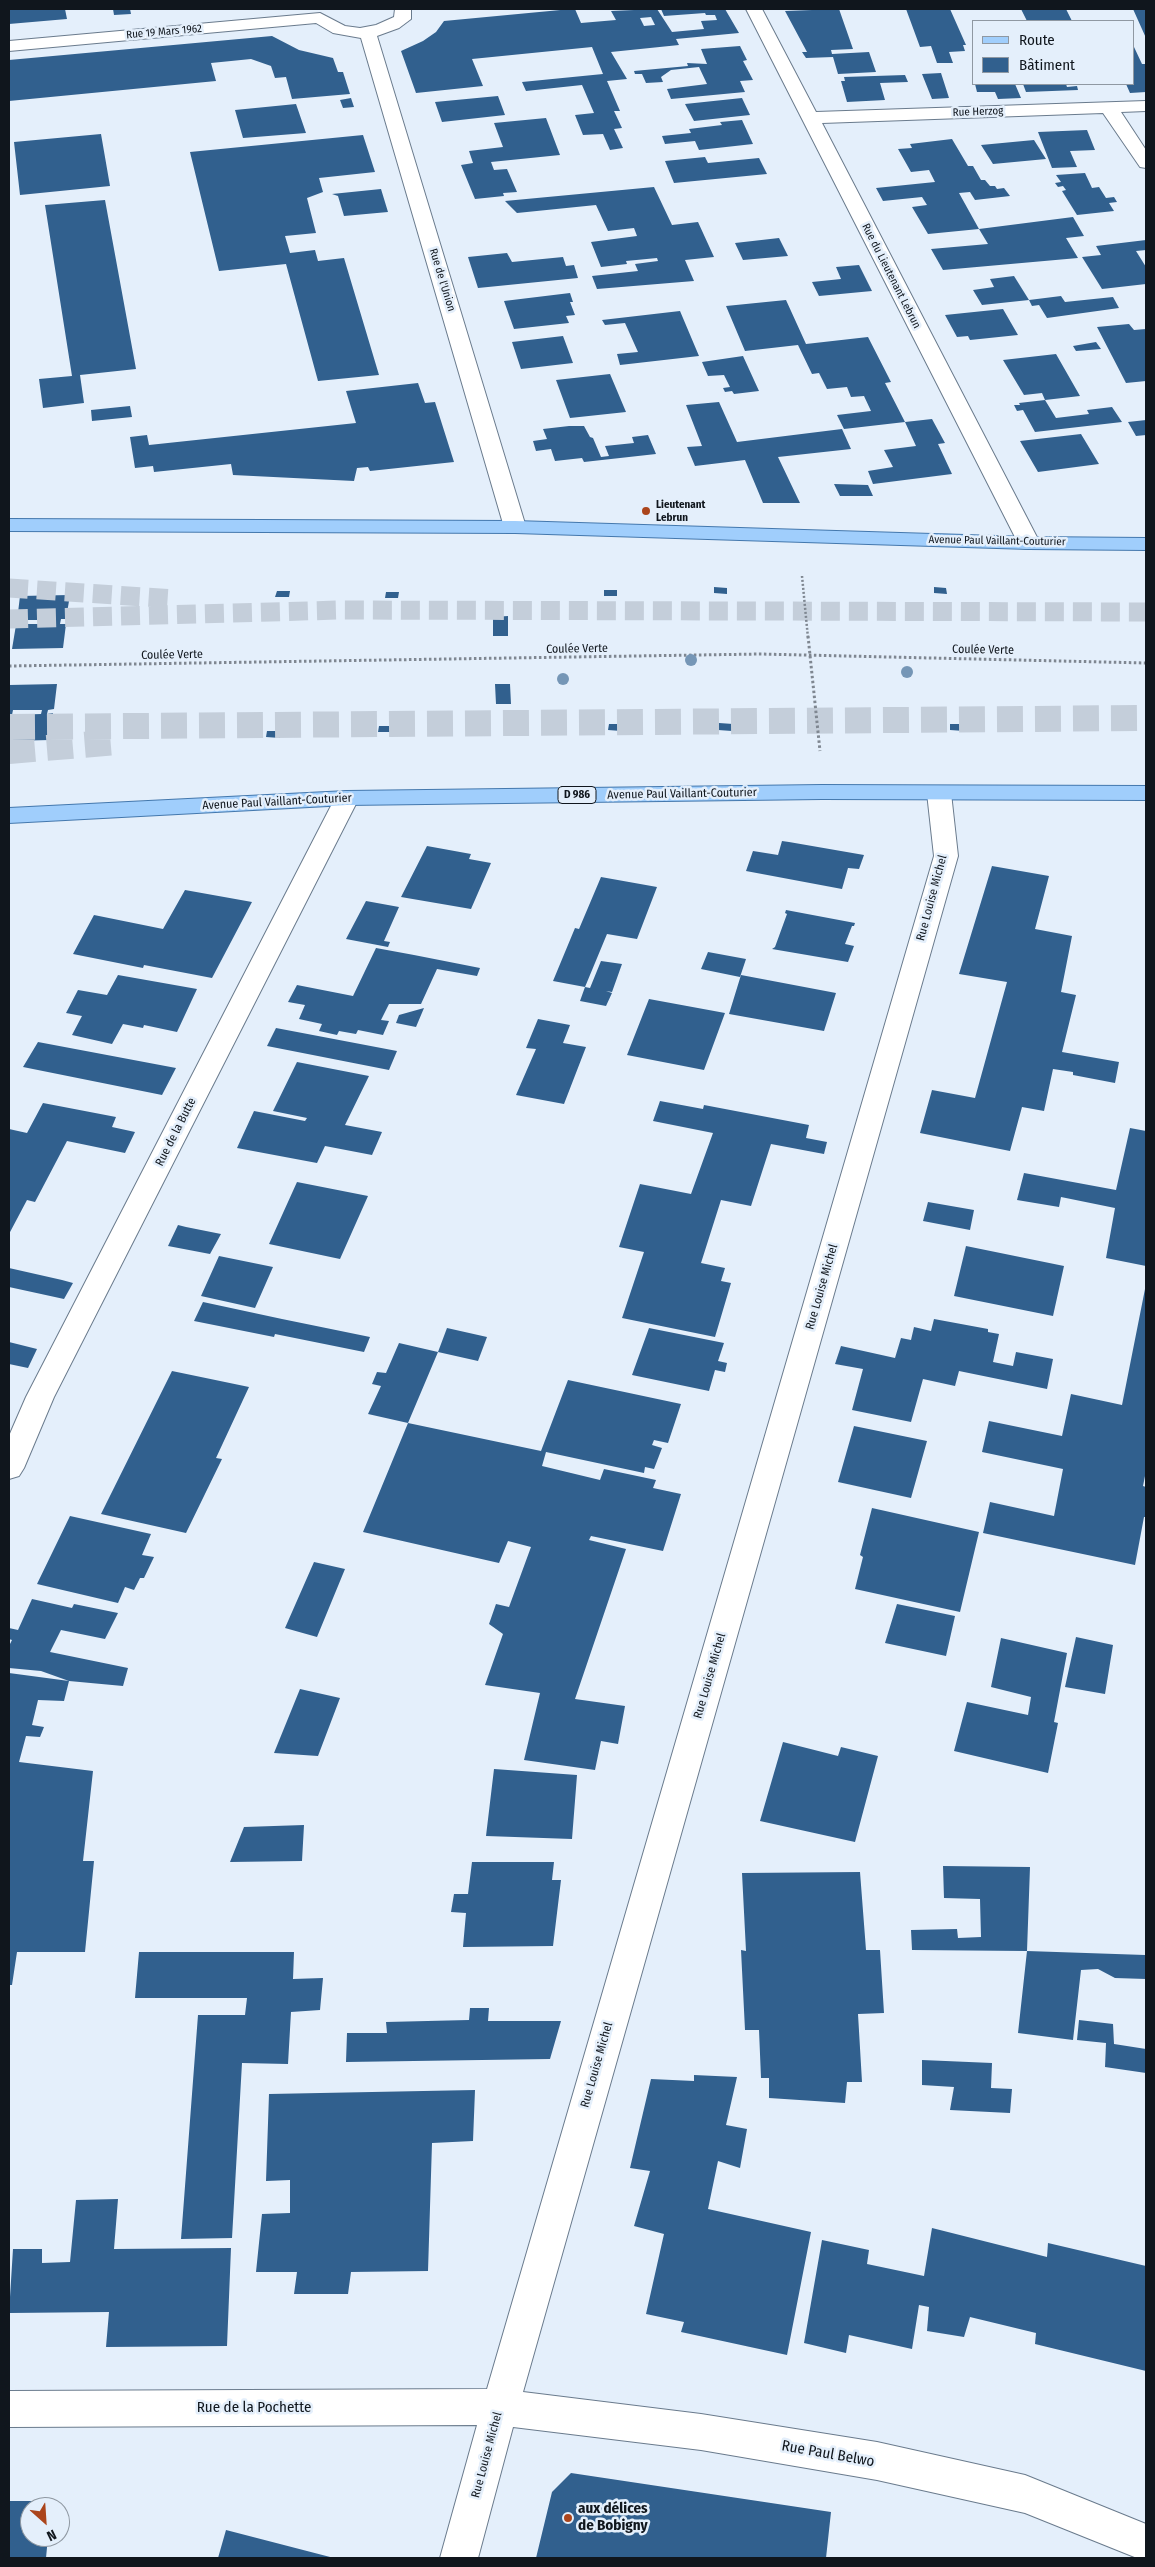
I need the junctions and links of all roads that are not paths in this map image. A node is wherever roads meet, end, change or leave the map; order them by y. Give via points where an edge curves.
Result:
1 (403, 9) edge
2 (754, 9) edge
3 (321, 13) edge
4 (368, 33) junction
5 (9, 46) edge
6 (1146, 106) edge
7 (1109, 108) junction
8 (810, 118) junction
9 (1146, 163) edge
10 (9, 525) edge
11 (515, 527) junction
12 (1029, 543) junction
13 (1146, 544) edge
14 (940, 793) junction
15 (1146, 793) edge
16 (347, 798) junction
17 (9, 816) edge
18 (9, 1468) edge
19 (500, 2407) junction
20 (9, 2409) edge
21 (1146, 2543) edge
22 (459, 2558) edge

1 - 4 street via 402,19 395,24
2 - 8 street, Rue du Lieutenant Lebrun
3 - 4 street via 328,27
3 - 5 street, Rue 19 Mars 1962
4 - 11 street, Rue de l'Union
6 - 7 street, Rue Herzog
7 - 8 street, Rue Herzog
7 - 9 street
8 - 12 street, Rue du Lieutenant Lebrun
10 - 11 main road, Avenue Paul Vaillant-Couturier
11 - 12 main road, Avenue Paul Vaillant-Couturier
12 - 13 main road, Avenue Paul Vaillant-Couturier
14 - 15 main road, Avenue Paul Vaillant-Couturier / D 986
14 - 16 main road, Avenue Paul Vaillant-Couturier / D 986
14 - 19 street, Rue Louise Michel via 946,856
16 - 17 main road, Avenue Paul Vaillant-Couturier / D 986
16 - 18 street, Rue de la Butte via 40,1397
19 - 20 street, Rue de la Pochette
19 - 21 street, Rue Paul Belwo via 700,2432 877,2462 1025,2494
19 - 22 street, Rue Louise Michel

